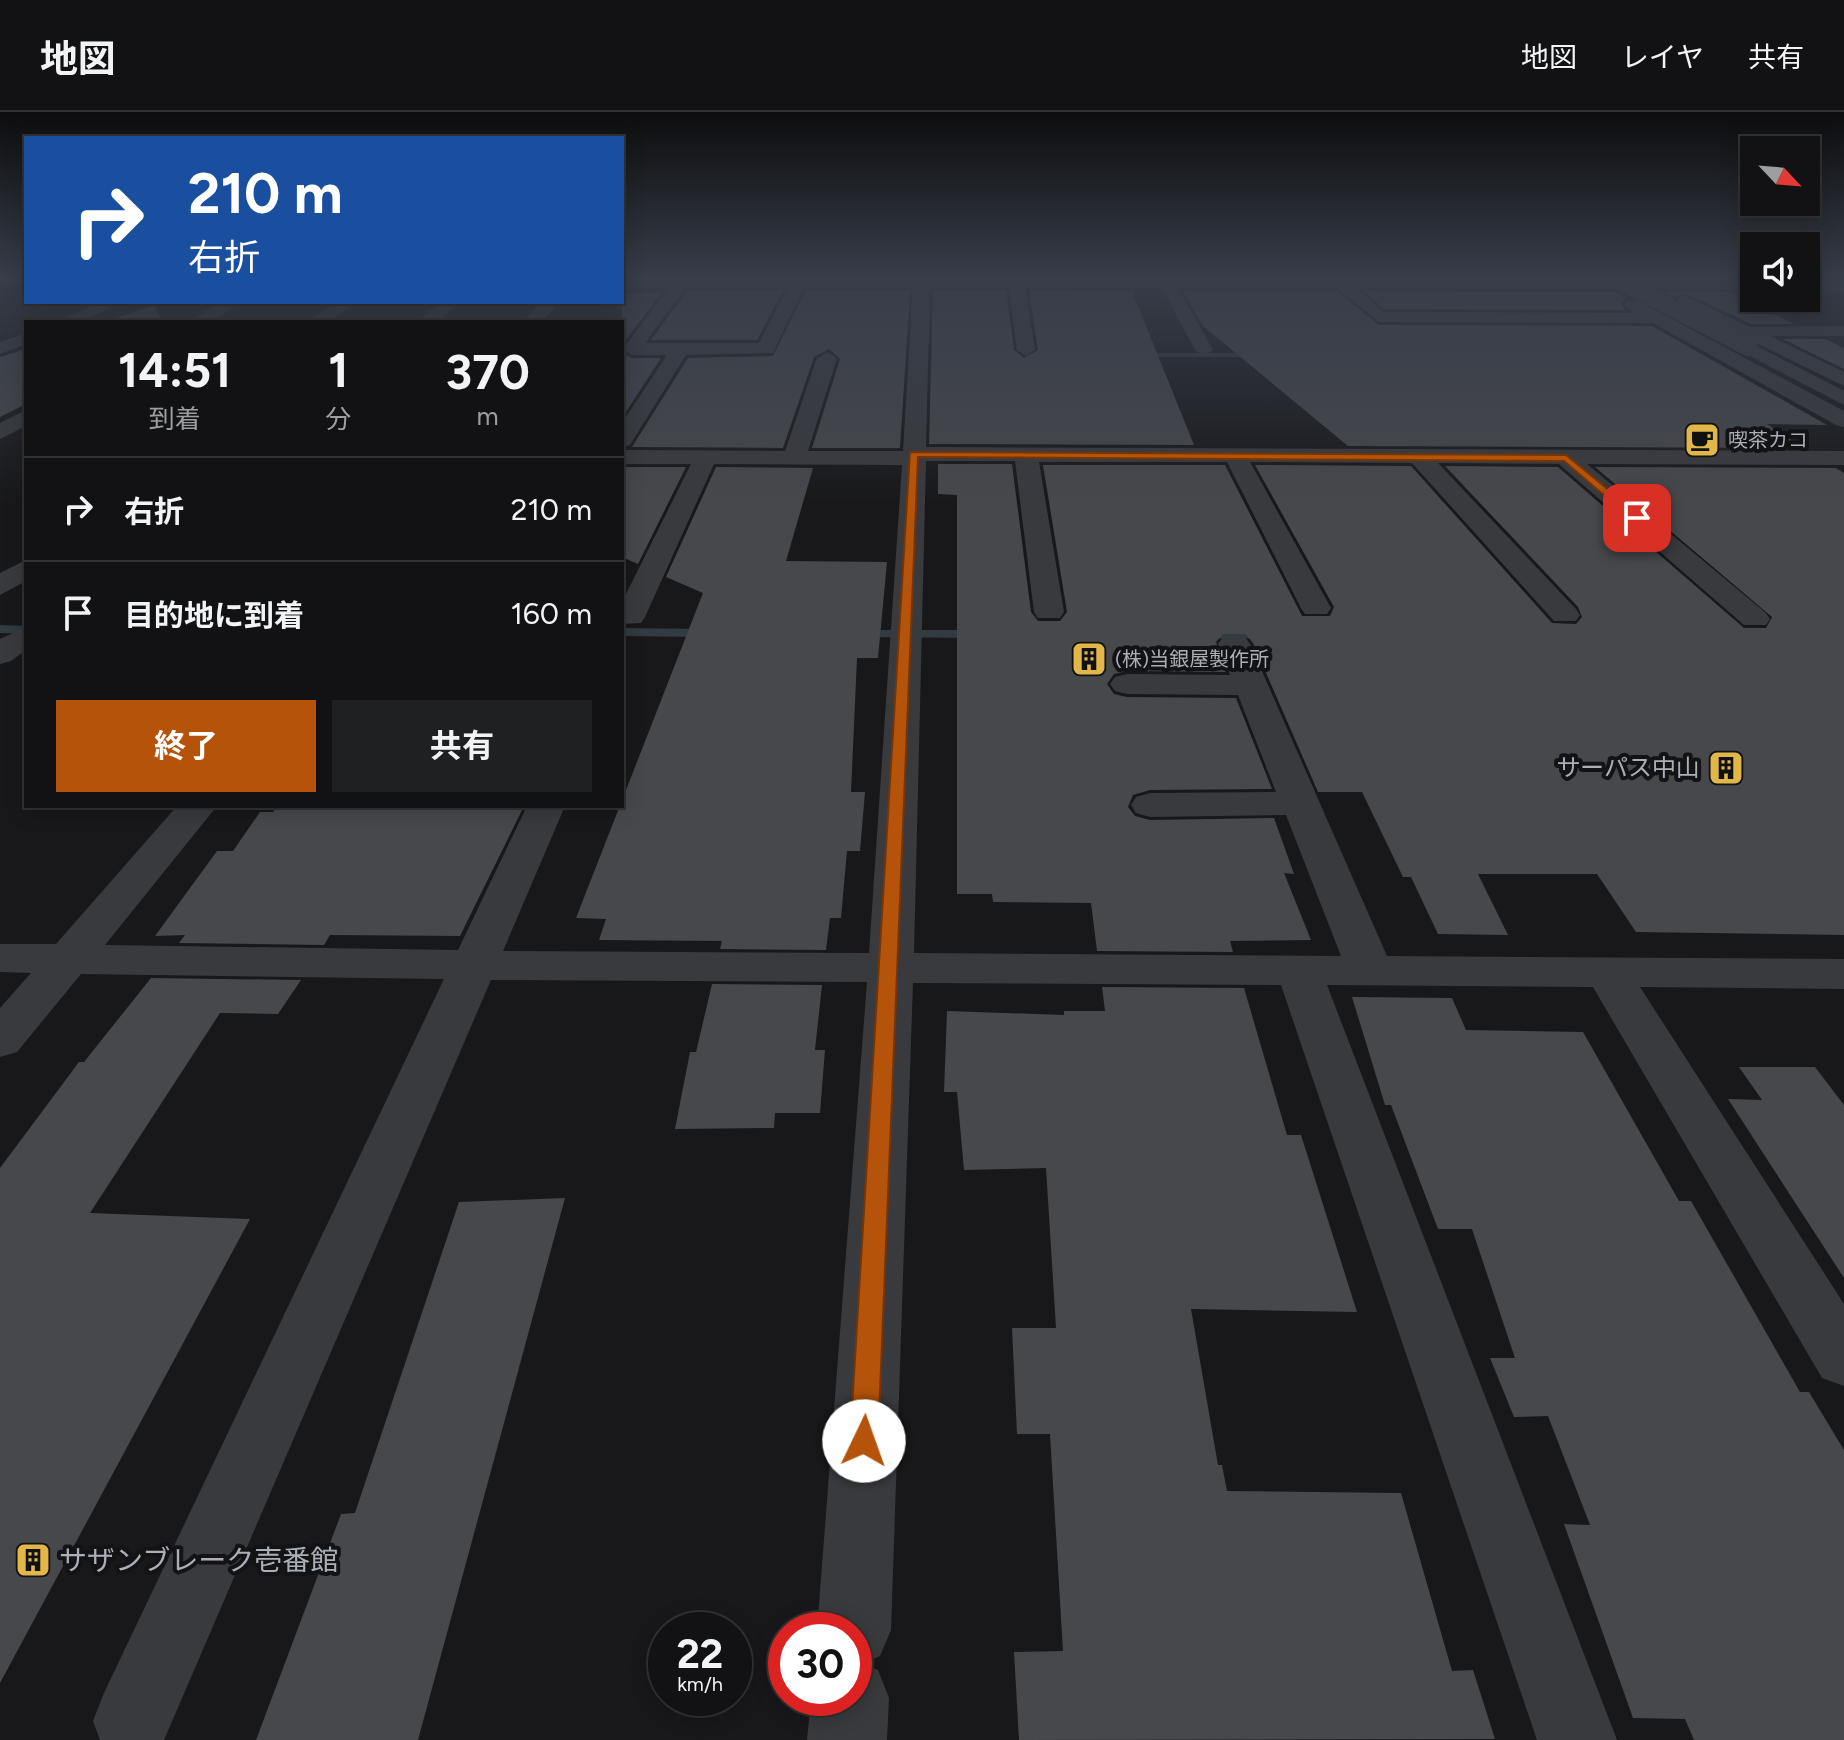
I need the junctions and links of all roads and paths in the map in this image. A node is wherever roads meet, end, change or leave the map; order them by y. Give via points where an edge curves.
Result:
1 (678, 352) edge
2 (918, 352) edge
3 (1719, 352) edge
4 (1767, 352) edge
5 (1787, 352) edge
6 (827, 358) dead end
7 (1844, 380) edge
8 (1844, 399) edge
9 (24, 418) edge
10 (1844, 420) edge
11 (0, 432) edge
12 (624, 437) edge
13 (1026, 455) junction
14 (914, 456) junction
15 (1235, 456) junction
16 (624, 457) edge
17 (706, 457) junction
18 (1419, 457) junction
19 (794, 458) junction
20 (1566, 458) junction
21 (1844, 458) edge
22 (24, 569) edge
23 (0, 586) edge
24 (1316, 608) dead end
25 (1049, 612) dead end
26 (1565, 615) dead end
27 (630, 617) dead end
28 (1755, 619) dead end
29 (1234, 644) dead end
30 (1127, 684) dead end
31 (1250, 685) junction
32 (1298, 803) junction
33 (1150, 805) dead end
34 (196, 808) edge
35 (545, 808) edge
36 (0, 958) edge
37 (71, 958) junction
38 (477, 965) junction
39 (891, 968) junction
40 (1369, 968) junction
41 (1298, 969) junction
42 (1608, 973) junction
43 (1844, 974) edge
44 (0, 1040) edge
45 (1844, 1358) edge
46 (855, 1612) edge
47 (849, 1716) edge
48 (132, 1721) dead end
49 (847, 1740) edge
50 (1577, 1740) edge

1 - 12 street
2 - 14 street
3 - 10 street
4 - 8 street
5 - 7 street
6 - 19 street
9 - 11 street
13 - 14 street
13 - 15 street
13 - 25 street
14 - 19 street
14 - 39 street
15 - 18 street
15 - 24 street
16 - 17 street
17 - 19 street
17 - 27 street
18 - 20 street
18 - 26 street
20 - 21 street
20 - 28 street
22 - 23 street
29 - 31 street
30 - 31 street
31 - 32 street
32 - 33 street
32 - 40 street
34 - 37 street
35 - 38 street
36 - 37 street
37 - 38 street
37 - 44 street
38 - 39 street
38 - 48 street
39 - 41 street
39 - 46 street
40 - 41 street
40 - 42 street
41 - 50 street
42 - 43 street
42 - 45 street
47 - 49 street

